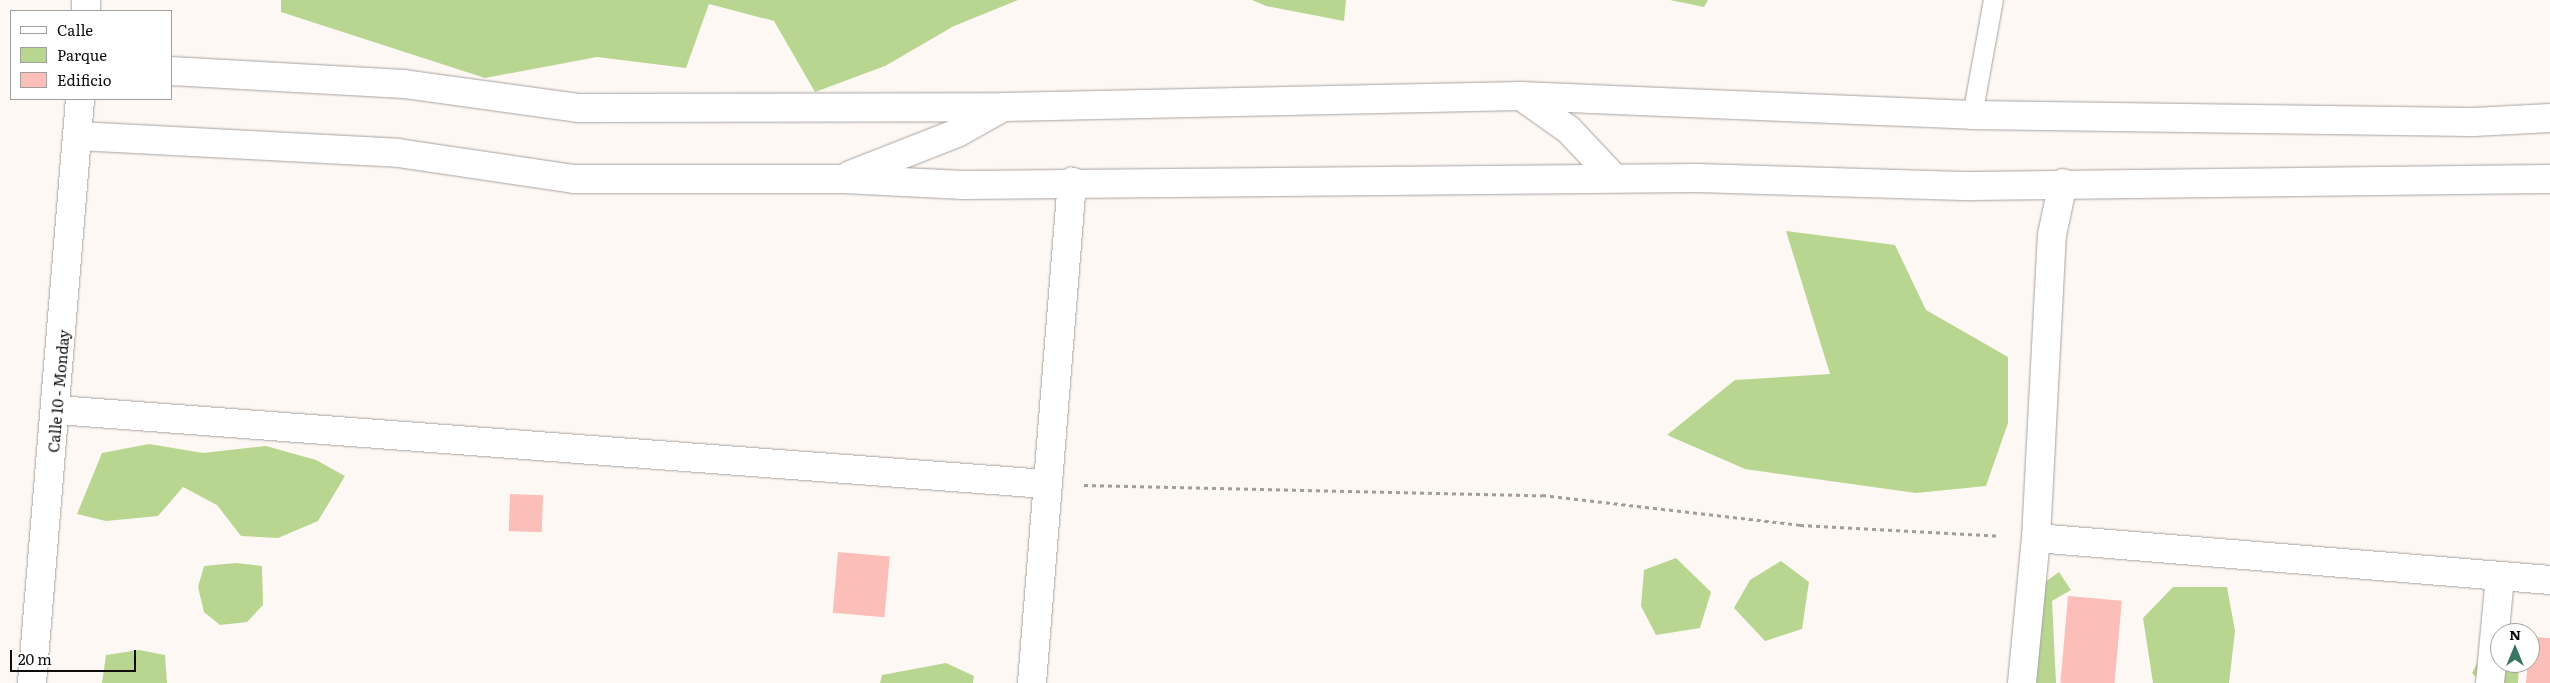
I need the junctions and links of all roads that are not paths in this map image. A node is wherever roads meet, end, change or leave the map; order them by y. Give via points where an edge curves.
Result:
1 (1993, 0) edge
2 (172, 71) edge
3 (1521, 96) junction
4 (80, 100) edge
5 (1004, 107) junction
6 (1972, 115) junction
7 (2550, 118) edge
8 (78, 136) junction
9 (843, 178) junction
10 (1614, 178) junction
11 (2550, 179) edge
12 (1072, 182) junction
13 (2063, 183) junction
14 (57, 410) junction
15 (1046, 484) junction
16 (2036, 538) junction
17 (2500, 577) junction
18 (2550, 580) edge
19 (32, 683) edge
20 (1032, 683) edge
21 (2022, 683) edge
22 (2490, 683) edge

1 - 6 lane
2 - 5 street via 404,84 579,108
3 - 5 street
3 - 6 street
3 - 10 street via 1569,130
4 - 8 street, Calle 10 - Monday
5 - 9 street via 957,133
6 - 7 street via 2474,122
8 - 9 street via 398,153 574,179
8 - 14 street, Calle 10 - Monday
9 - 12 street via 964,185
10 - 12 street
10 - 13 street via 1809,184
11 - 13 street
12 - 15 street
13 - 16 street via 2052,235
14 - 15 street
14 - 19 street, Calle 10 - Monday
15 - 20 street
16 - 17 street
16 - 21 street
17 - 18 street
17 - 22 street

